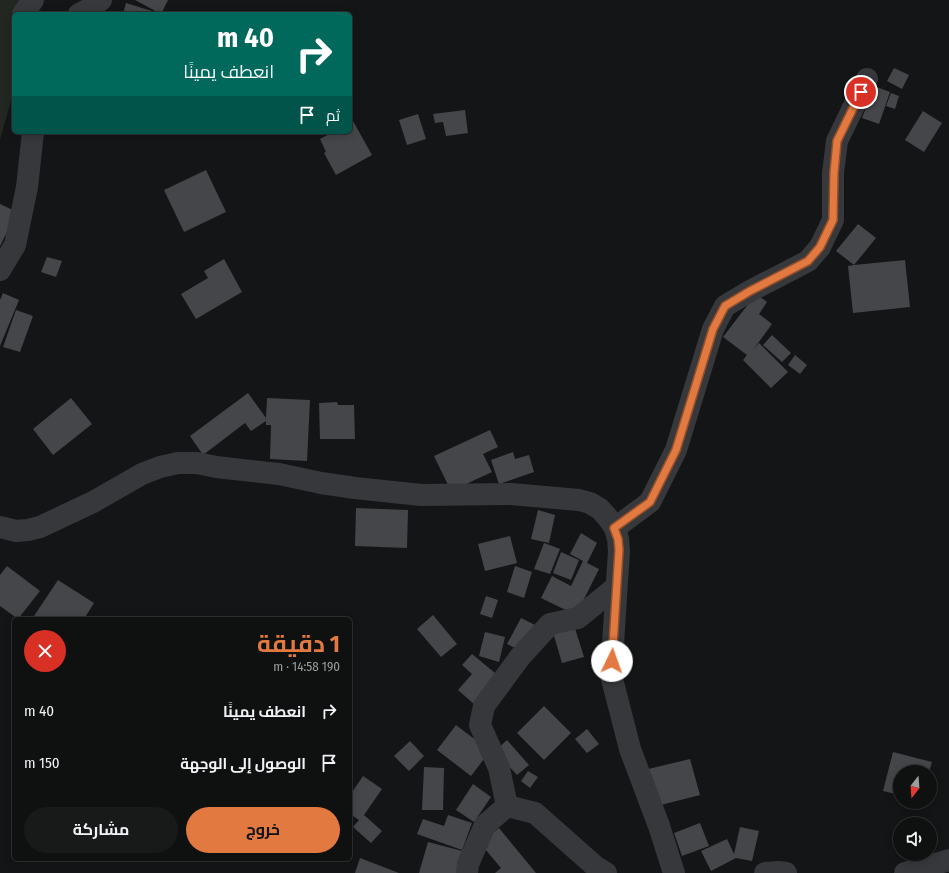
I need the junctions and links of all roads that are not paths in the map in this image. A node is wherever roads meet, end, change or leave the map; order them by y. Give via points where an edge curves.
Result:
1 (33, 0) edge
2 (101, 0) edge
3 (24, 12) edge
4 (83, 12) edge
5 (867, 79) dead end
6 (33, 134) edge
7 (0, 270) edge
8 (0, 527) edge
9 (614, 528) junction
10 (616, 587) junction
11 (507, 806) junction
12 (949, 860) edge
13 (467, 873) edge
14 (606, 873) edge
15 (674, 873) edge
16 (765, 873) edge
17 (786, 873) edge
18 (905, 873) edge

1 - 3 street
2 - 4 street
5 - 9 street via 837,141 833,179 833,220 820,247 808,261 725,306 713,329 676,450 650,502
6 - 7 street via 27,187 15,245
8 - 9 street via 16,531 40,527 93,502 142,474 160,467 197,464 279,474 370,490 421,494 511,494 579,500 600,509
9 - 10 street via 619,550
10 - 11 street via 578,618 550,624 520,657 484,706 480,725 499,768
10 - 15 street via 611,676 630,749
11 - 13 street via 485,825 468,864
11 - 14 street via 535,812
12 - 18 street
16 - 17 street

